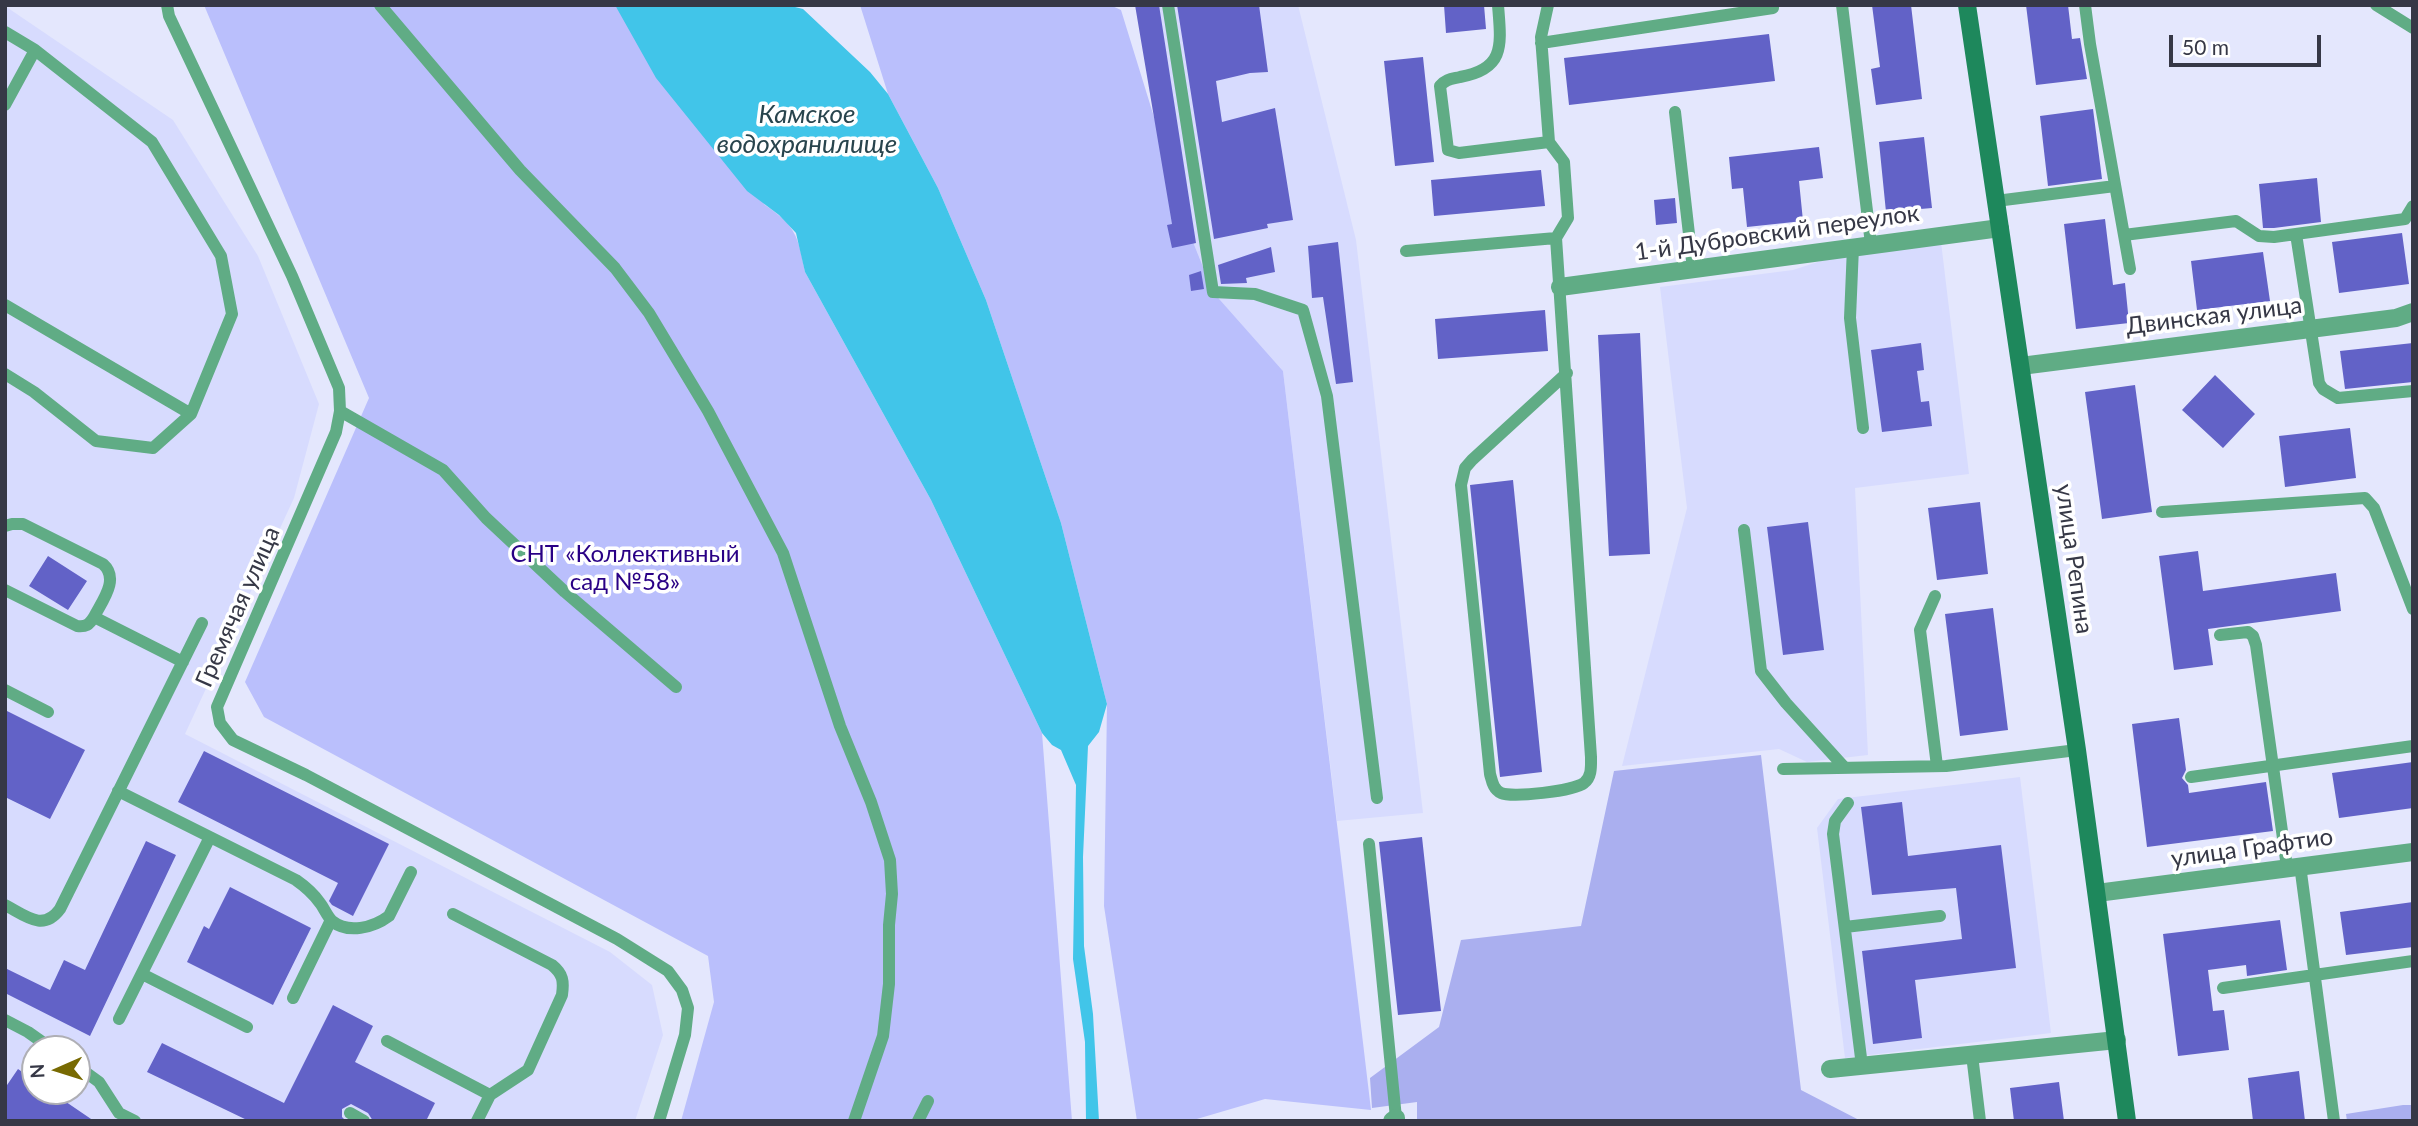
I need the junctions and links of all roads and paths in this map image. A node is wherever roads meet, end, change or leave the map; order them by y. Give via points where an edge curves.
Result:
1 (167, 5) edge
2 (380, 5) edge
3 (1168, 5) edge
4 (1498, 5) edge
5 (1548, 5) edge
6 (1842, 5) edge
7 (1968, 5) edge
8 (2085, 5) edge
9 (2376, 5) edge
10 (1773, 8) dead end
11 (2413, 28) edge
12 (5, 32) edge
13 (1541, 43) junction
14 (35, 50) junction
15 (5, 105) edge
16 (1675, 112) dead end
17 (1549, 142) junction
18 (2115, 186) junction
19 (1996, 201) junction
20 (2413, 206) edge
21 (2000, 228) junction
22 (2296, 234) junction
23 (2124, 235) junction
24 (1556, 238) junction
25 (1862, 246) junction
26 (1406, 251) dead end
27 (1693, 269) junction
28 (2130, 269) dead end
29 (1560, 287) junction
30 (5, 305) edge
31 (2413, 312) edge
32 (2309, 329) junction
33 (2021, 366) junction
34 (1567, 373) junction
35 (5, 374) edge
36 (2413, 391) edge
37 (340, 411) junction
38 (191, 414) junction
39 (1863, 428) dead end
40 (2162, 512) dead end
41 (5, 526) edge
42 (1744, 530) dead end
43 (5, 590) edge
44 (1935, 596) dead end
45 (2413, 609) edge
46 (94, 617) junction
47 (202, 623) dead end
48 (2220, 635) dead end
49 (183, 662) junction
50 (676, 687) dead end
51 (5, 690) edge
52 (48, 712) dead end
53 (2413, 746) edge
54 (2077, 750) junction
55 (1937, 766) junction
56 (2273, 766) junction
57 (1845, 768) junction
58 (1783, 769) dead end
59 (2191, 777) dead end
60 (118, 791) junction
61 (1377, 799) dead end
62 (1848, 803) dead end
63 (210, 837) junction
64 (1368, 844) dead end
65 (2413, 852) edge
66 (2293, 866) junction
67 (411, 873) dead end
68 (2097, 893) junction
69 (5, 905) edge
70 (453, 914) dead end
71 (1940, 916) dead end
72 (331, 920) junction
73 (1845, 927) junction
74 (2413, 961) edge
75 (142, 974) junction
76 (2315, 975) junction
77 (2223, 988) dead end
78 (293, 998) dead end
79 (119, 1019) dead end
80 (5, 1020) edge
81 (247, 1027) dead end
82 (32, 1035) edge
83 (387, 1041) dead end
84 (2117, 1041) junction
85 (1972, 1055) junction
86 (1862, 1066) junction
87 (1830, 1069) dead end
88 (91, 1076) edge
89 (490, 1095) junction
90 (928, 1101) dead end
91 (350, 1114) dead end
92 (1394, 1119) edge
93 (135, 1121) edge
94 (364, 1121) edge
95 (477, 1121) edge
96 (659, 1121) edge
97 (854, 1121) edge
98 (918, 1121) edge
99 (1980, 1121) edge
100 (2127, 1121) edge
101 (2334, 1121) edge

1 - 37 lane, Гремячая улица via 292,276 339,388
2 - 97 lane via 520,170 615,268 649,313 708,411 782,553 890,860 890,984 883,1036
3 - 61 lane via 1213,292 1255,294 1303,310 1327,396
4 - 17 lane via 1501,42 1496,58 1479,74 1444,81 1440,86 1448,150 1459,153
5 - 13 lane
6 - 25 lane
7 - 19 main road, улица Репина
8 - 18 lane
9 - 11 lane
10 - 13 lane
12 - 14 lane
13 - 17 lane
14 - 15 lane
14 - 38 lane via 152,142 221,256 232,314
16 - 27 lane
17 - 24 lane via 1564,162 1568,218
18 - 19 lane
18 - 23 lane
19 - 21 main road, улица Репина
20 - 22 lane via 2405,219
21 - 25 street, 1-й Дубровский переулок
21 - 33 main road, улица Репина
22 - 23 lane via 2265,237 2236,221
22 - 32 lane
23 - 28 lane
24 - 26 lane
24 - 29 lane
25 - 27 street, 1-й Дубровский переулок
25 - 39 lane via 1850,318
27 - 29 street, 1-й Дубровский переулок
29 - 34 lane
30 - 38 lane
31 - 32 street, Двинская улица
32 - 33 street, Двинская улица
32 - 36 lane via 2316,375 2330,394 2347,399
33 - 54 main road, улица Репина
34 - 34 lane via 1591,772 1572,789 1502,793 1494,788 1490,774 1461,475
35 - 38 lane via 96,441 153,448
37 - 50 lane via 443,470 486,519
37 - 96 lane, Гремячая улица via 327,456 217,707 220,723 233,740 617,939 668,971 682,990 688,1009 685,1035
40 - 45 lane via 2365,498 2374,508
41 - 46 lane via 23,524 108,569 110,585
42 - 57 lane via 1762,671
43 - 46 lane via 77,626 90,624
44 - 55 lane via 1920,630
46 - 49 lane
47 - 49 lane
48 - 56 lane via 2248,632 2253,636
49 - 60 lane
51 - 52 lane
53 - 56 lane
54 - 55 lane
54 - 68 main road, улица Репина
55 - 57 lane
56 - 59 lane
56 - 66 lane
57 - 58 lane
60 - 63 lane
60 - 69 lane via 53,918 43,922
62 - 73 lane via 1833,827
63 - 72 lane via 307,888
63 - 75 lane
64 - 92 lane
65 - 66 street, улица Графтио
66 - 68 street, улица Графтио
66 - 76 lane
67 - 72 lane via 383,920 353,929
68 - 84 main road, улица Репина
70 - 89 lane via 552,965 564,982 528,1070
71 - 73 lane
72 - 78 lane
73 - 86 lane
74 - 76 lane
75 - 79 lane
75 - 81 lane
76 - 77 lane
76 - 101 lane
80 - 82 lane
83 - 89 lane
84 - 85 street
84 - 100 main road, улица Репина
85 - 86 street
85 - 99 lane
86 - 87 street
88 - 93 lane via 119,1113
89 - 95 lane
90 - 98 lane
91 - 94 lane

